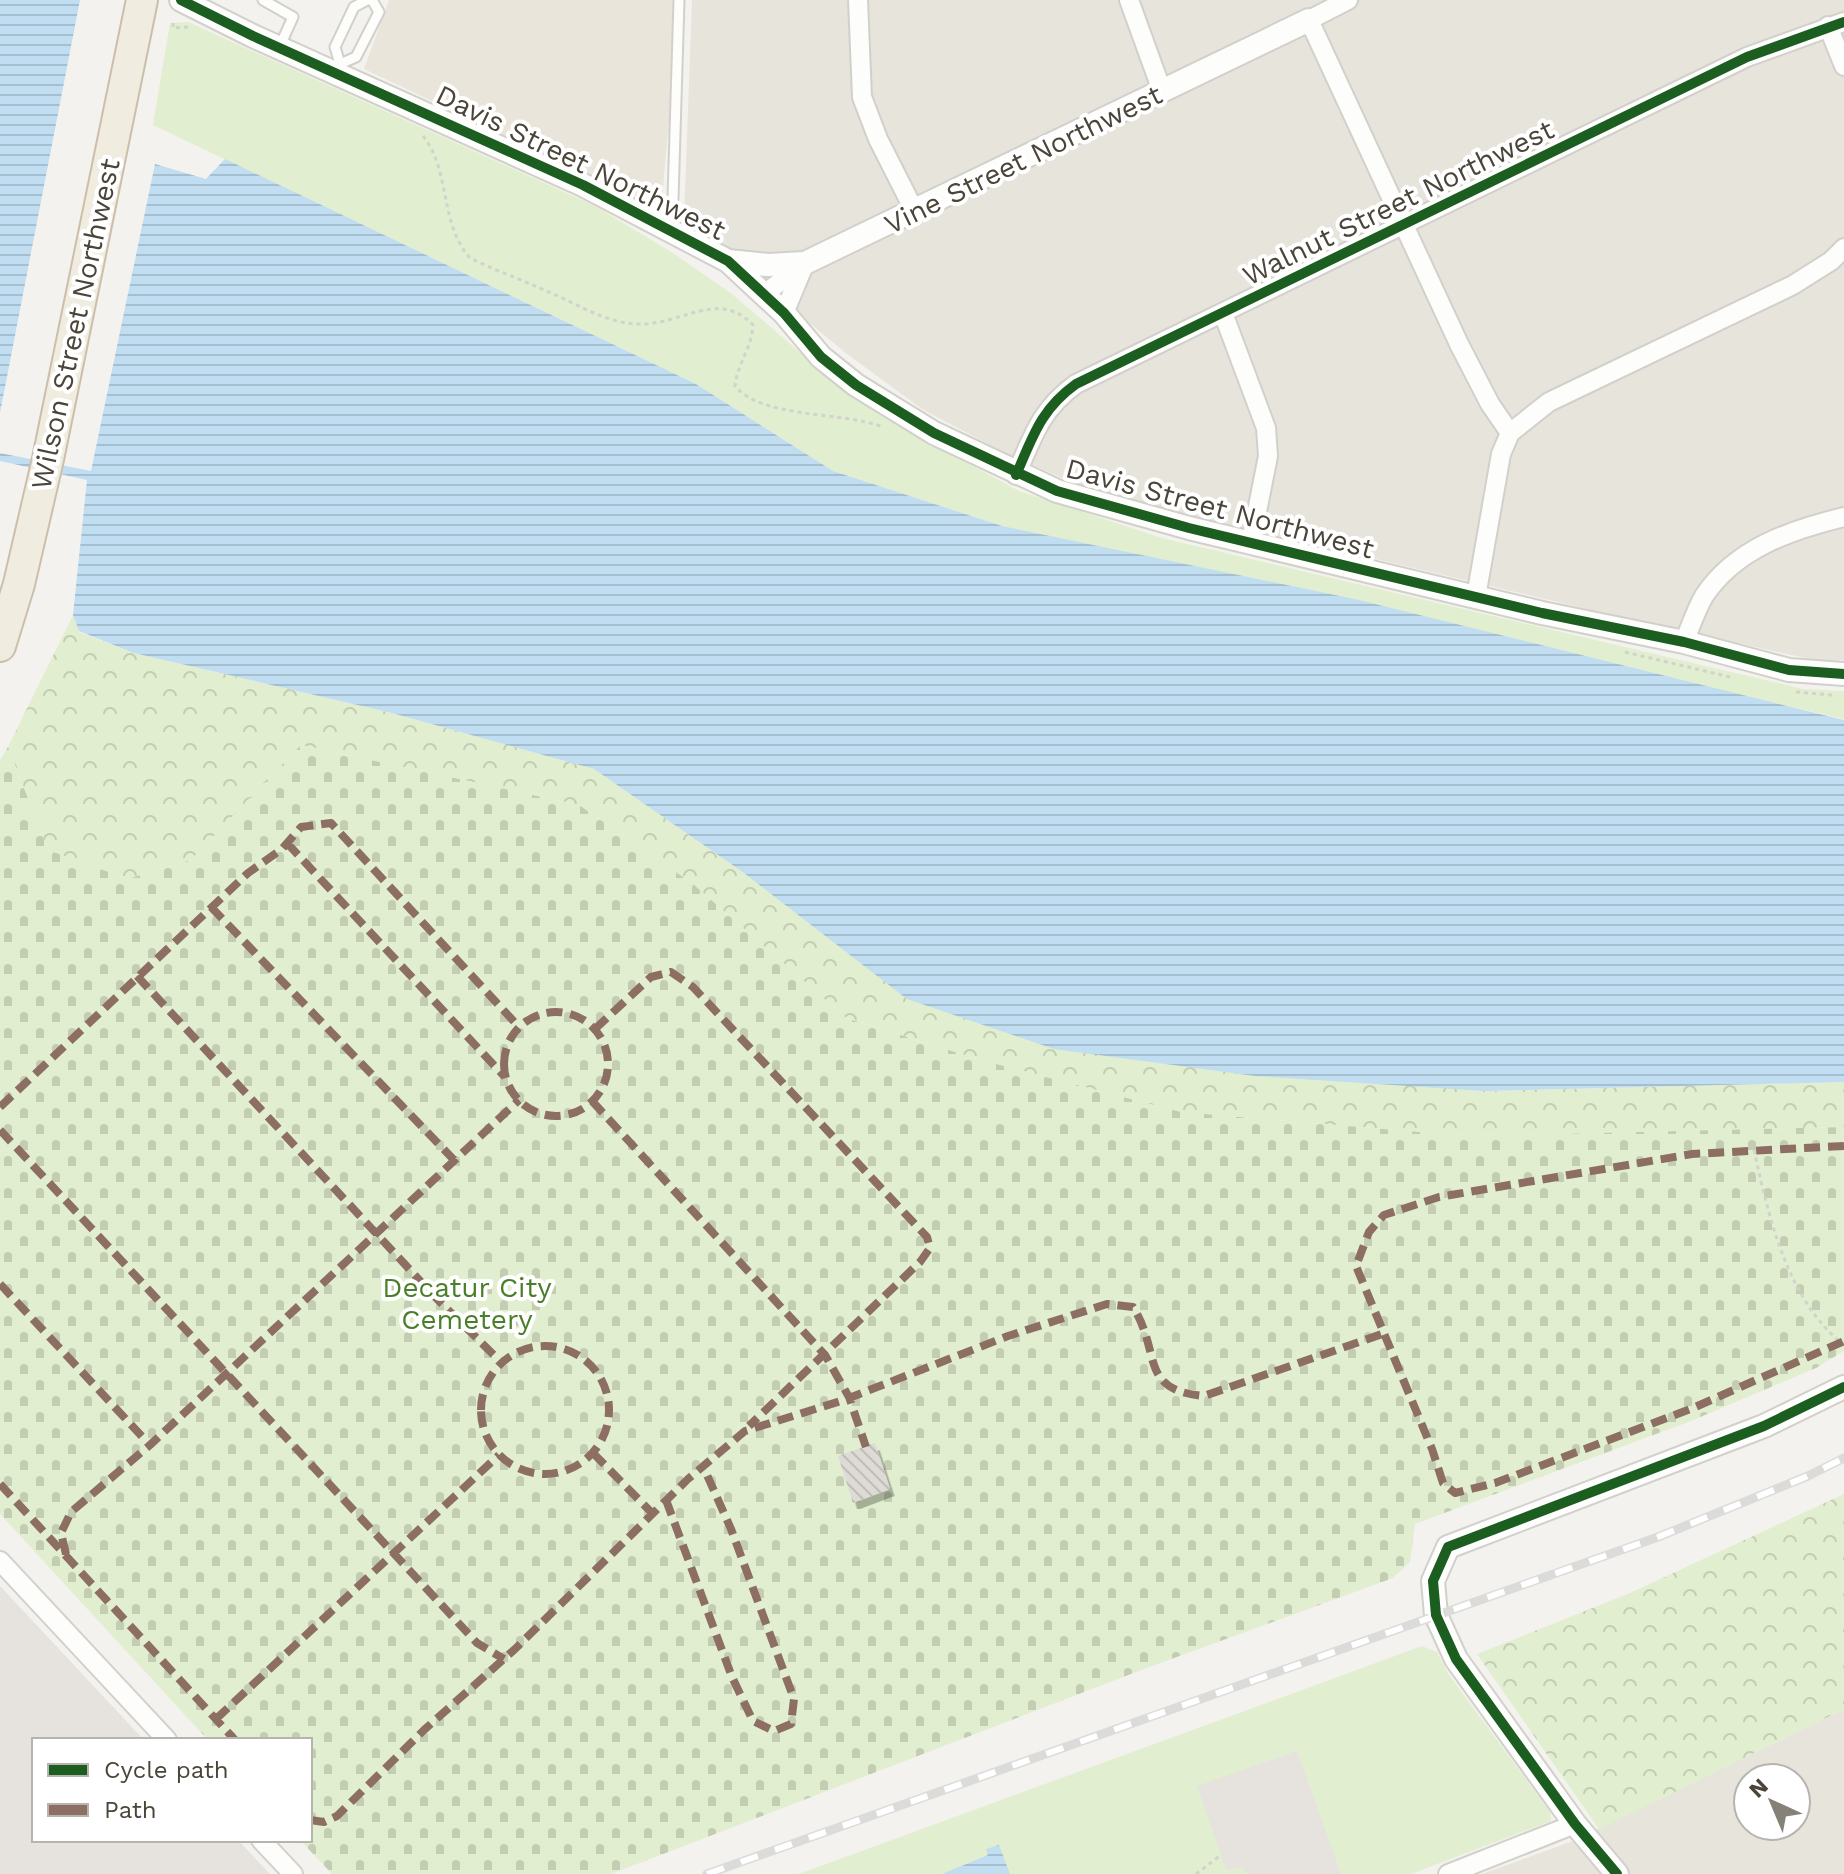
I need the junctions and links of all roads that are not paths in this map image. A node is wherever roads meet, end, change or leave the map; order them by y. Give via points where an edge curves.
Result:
1 (142, 0) edge
2 (181, 0) edge
3 (263, 0) edge
4 (369, 0) edge
5 (679, 0) edge
6 (858, 0) edge
7 (1129, 0) edge
8 (1348, 0) edge
9 (1309, 20) junction
10 (1836, 24) edge
11 (279, 48) junction
12 (1844, 66) edge
13 (339, 68) junction
14 (1162, 91) junction
15 (914, 210) junction
16 (1403, 226) junction
17 (666, 228) junction
18 (1844, 248) edge
19 (728, 261) junction
20 (805, 263) junction
21 (763, 295) junction
22 (784, 313) junction
23 (1223, 313) junction
24 (1510, 433) junction
25 (1016, 475) junction
26 (1844, 517) edge
27 (1251, 542) junction
28 (1476, 597) junction
29 (1684, 642) junction
30 (0, 646) edge
31 (1844, 674) edge
32 (1844, 1387) edge
33 (0, 1561) edge
34 (165, 1738) edge
35 (1575, 1824) junction
36 (263, 1842) edge
37 (293, 1874) edge
38 (1448, 1874) edge
39 (1617, 1874) edge

1 - 30 highway, Wilson Street Northwest via 46,467
2 - 11 street, Davis Street Northwest via 208,18
3 - 11 lane via 293,17
4 - 13 lane via 354,7 335,47
4 - 13 lane via 379,12 356,57
5 - 17 lane via 673,199
6 - 15 street via 862,97
7 - 14 street
8 - 9 street
9 - 14 street, Vine Street Northwest
9 - 16 street
10 - 12 street, Walnut Street Northwest
10 - 16 street, Walnut Street Northwest via 1747,57
11 - 13 street, Davis Street Northwest
13 - 17 street, Davis Street Northwest
14 - 15 street, Vine Street Northwest
15 - 20 street, Vine Street Northwest
16 - 23 street, Walnut Street Northwest
16 - 24 street via 1490,404
17 - 19 street, Davis Street Northwest
18 - 24 street via 1793,285 1549,402
19 - 20 street, Vine Street Northwest
19 - 21 street, Davis Street Northwest
20 - 21 street
20 - 22 street
21 - 22 street, Davis Street Northwest
22 - 25 street, Davis Street Northwest via 821,357 856,385
23 - 25 street, Walnut Street Northwest via 1055,399
23 - 27 street via 1266,428 1268,456
24 - 28 street via 1501,454
25 - 27 street, Davis Street Northwest via 1101,506
26 - 29 street via 1760,545 1725,571 1703,597
27 - 28 street, Davis Street Northwest
28 - 29 street, Davis Street Northwest
29 - 31 street, Davis Street Northwest via 1789,670
32 - 35 street via 1764,1426 1448,1547 1433,1581 1441,1627 1456,1659
33 - 34 street
35 - 38 street
35 - 39 street
36 - 37 street

